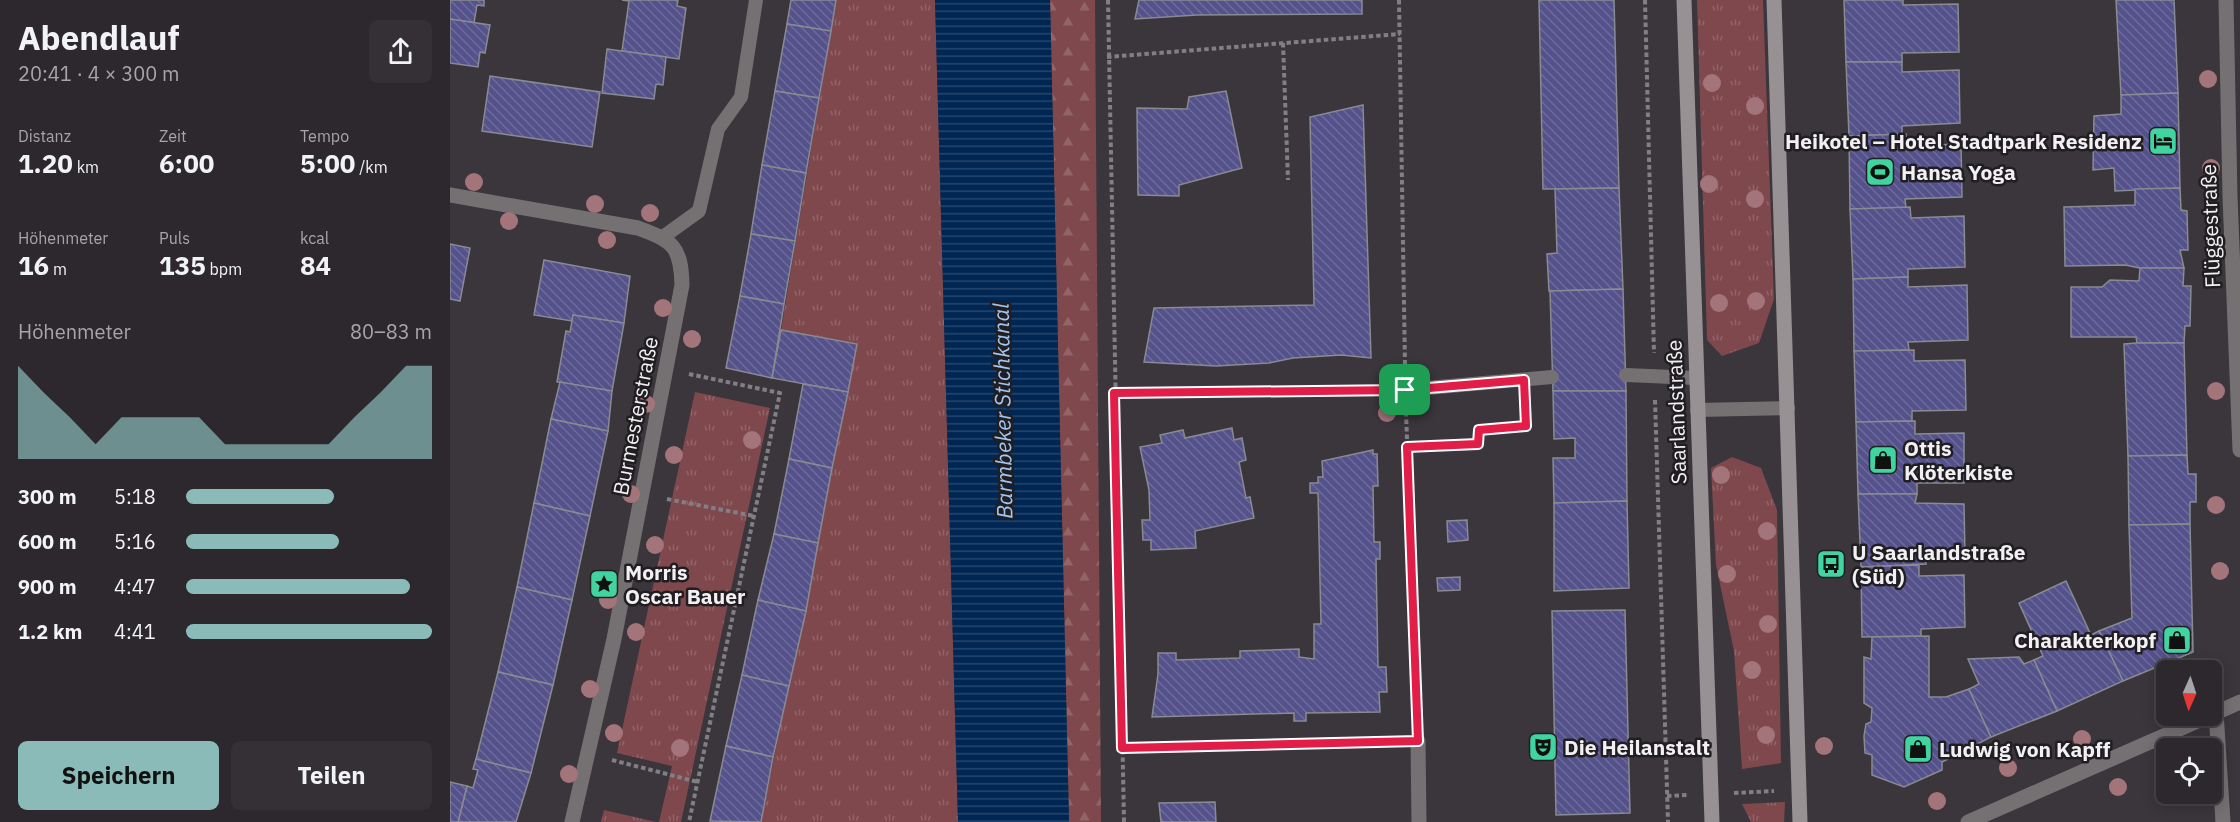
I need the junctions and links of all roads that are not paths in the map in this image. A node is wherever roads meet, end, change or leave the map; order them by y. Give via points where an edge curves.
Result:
1 (756, 0) edge
2 (1684, 0) edge
3 (1774, 0) edge
4 (2226, 0) edge
5 (450, 195) edge
6 (663, 237) junction
7 (1626, 375) dead end
8 (1552, 377) dead end
9 (1696, 378) junction
10 (1405, 390) road end
11 (1788, 408) junction
12 (1697, 410) junction
13 (2240, 450) edge
14 (2240, 702) edge
15 (2222, 710) edge
16 (2185, 726) edge
17 (2213, 726) edge
18 (1418, 741) road end
19 (572, 822) edge
20 (1419, 822) edge
21 (1712, 822) edge
22 (1800, 822) edge
23 (1968, 822) edge
24 (2223, 822) edge

1 - 6 lane via 741,97 718,129 699,212
2 - 9 main road, Saarlandstraße
3 - 11 main road
4 - 13 street, Flüggestraße
5 - 6 street via 638,228
6 - 19 street, Burmesterstraße via 682,260 682,285 614,639
7 - 9 lane
8 - 10 lane
9 - 12 main road, Saarlandstraße
11 - 12 lane
11 - 22 main road
12 - 21 main road, Saarlandstraße
14 - 15 street
16 - 23 street
17 - 24 street
18 - 20 street

